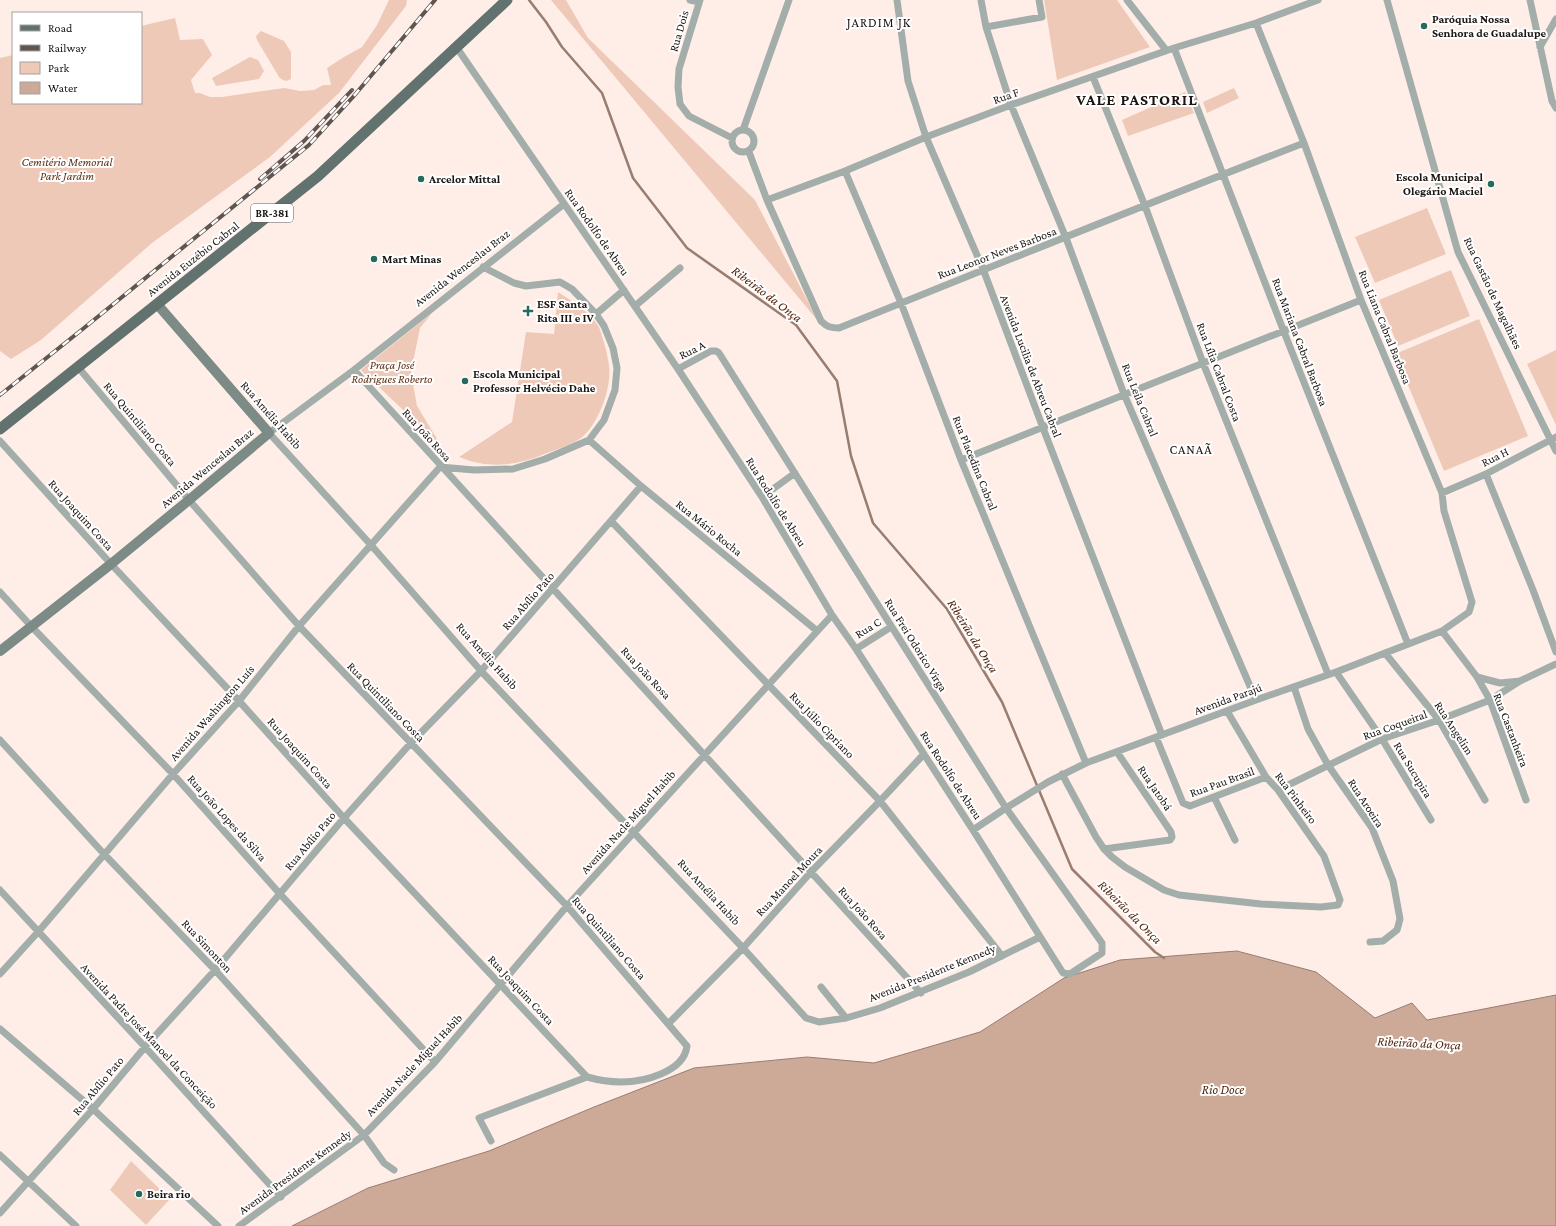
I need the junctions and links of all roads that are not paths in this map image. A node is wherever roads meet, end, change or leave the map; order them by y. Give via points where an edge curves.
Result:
1 (690, 0) edge
2 (789, 0) edge
3 (897, 0) edge
4 (981, 0) edge
5 (1039, 0) edge
6 (1127, 0) edge
7 (1318, 0) edge
8 (1387, 0) edge
9 (1530, 0) edge
10 (699, 1) edge
11 (504, 2) edge
12 (1306, 2) edge
13 (1556, 19) edge
14 (1256, 23) junction
15 (986, 28) junction
16 (1540, 47) junction
17 (457, 48) junction
18 (1170, 49) junction
19 (1093, 77) junction
20 (1011, 105) junction
21 (1556, 108) edge
22 (743, 130) junction
23 (926, 137) junction
24 (732, 138) junction
25 (1304, 143) junction
26 (749, 152) junction
27 (845, 171) junction
28 (1223, 174) junction
29 (767, 200) junction
30 (564, 204) junction
31 (1145, 206) junction
32 (1066, 238) junction
33 (483, 268) junction
34 (680, 268) dead end
35 (983, 269) junction
36 (624, 290) junction
37 (1361, 300) junction
38 (901, 303) junction
39 (157, 304) junction
40 (635, 306) junction
41 (596, 314) junction
42 (1284, 332) junction
43 (716, 350) joint
44 (1203, 362) junction
45 (78, 367) junction
46 (678, 369) junction
47 (354, 370) junction
48 (1124, 394) junction
49 (1043, 428) junction
50 (0, 429) edge
51 (269, 433) junction
52 (1553, 438) edge
53 (589, 440) junction
54 (0, 441) edge
55 (1556, 451) edge
56 (961, 460) junction
57 (440, 467) junction
58 (795, 473) junction
59 (1486, 474) junction
60 (641, 486) junction
61 (1442, 493) junction
62 (762, 497) junction
63 (190, 500) junction
64 (611, 521) junction
65 (371, 545) junction
66 (110, 564) junction
67 (553, 589) junction
68 (0, 592) edge
69 (832, 615) junction
70 (31, 626) junction
71 (299, 626) junction
72 (891, 627) junction
73 (816, 630) junction
74 (1442, 631) junction
75 (1408, 644) junction
76 (856, 649) junction
77 (0, 651) edge
78 (1556, 652) edge
79 (1385, 653) junction
80 (1556, 664) edge
81 (481, 671) junction
82 (1336, 672) junction
83 (1328, 674) junction
84 (1477, 677) junction
85 (1520, 681) junction
86 (769, 685) junction
87 (1294, 687) junction
88 (1256, 700) junction
89 (1490, 700) junction
90 (239, 701) junction
91 (1227, 711) junction
92 (1439, 720) junction
93 (1159, 736) junction
94 (1382, 739) junction
95 (0, 740) edge
96 (410, 744) junction
97 (1117, 752) junction
98 (704, 754) junction
99 (924, 754) junction
100 (1086, 764) junction
101 (1328, 765) junction
102 (173, 774) junction
103 (1062, 774) junction
104 (1266, 777) junction
105 (1278, 790) junction
106 (1214, 797) junction
107 (1485, 800) dead end
108 (1526, 800) dead end
109 (880, 801) junction
110 (1186, 805) joint
111 (1006, 808) junction
112 (344, 818) junction
113 (1431, 820) dead end
114 (973, 830) junction
115 (634, 832) junction
116 (1235, 840) dead end
117 (1104, 849) junction
118 (104, 854) junction
119 (811, 872) junction
120 (0, 890) edge
121 (280, 894) junction
122 (567, 906) junction
123 (38, 932) junction
124 (1040, 937) junction
125 (1370, 942) dead end
126 (743, 948) junction
127 (1002, 956) junction
128 (215, 970) junction
129 (0, 974) edge
130 (1066, 974) joint
131 (500, 984) junction
132 (821, 987) dead end
133 (921, 992) junction
134 (806, 1018) joint
135 (846, 1018) junction
136 (669, 1023) junction
137 (0, 1029) edge
138 (145, 1047) junction
139 (435, 1062) junction
140 (587, 1077) junction
141 (94, 1109) junction
142 (364, 1135) junction
143 (491, 1141) dead end
144 (0, 1155) edge
145 (394, 1170) dead end
146 (29, 1181) junction
147 (281, 1197) junction
148 (0, 1213) edge
149 (76, 1226) edge
150 (218, 1226) edge
151 (239, 1226) edge

1 - 10 street
2 - 22 street
3 - 23 street, Avenida Lucilia de Abreu Cabral via 908,81
4 - 15 street, Rua Leila Cabral
5 - 15 street via 1042,17
6 - 18 street, Rua Mariana Cabral Barbosa
7 - 12 street, Rua F
8 - 52 street, Rua Gastão de Magalhães via 1458,252
9 - 16 street
10 - 24 street, Rua Dois via 679,69 680,104 689,116
11 - 17 main road, Avenida Euzébio Cabral / BR-381
12 - 14 street, Rua F
13 - 16 street
14 - 18 street, Rua F
14 - 25 street, Rua Liana Cabral Barbosa
15 - 20 street, Rua Leila Cabral
16 - 21 street via 1552,101
17 - 30 street, Rua Rodolfo de Abreu
17 - 39 main road, Avenida Euzébio Cabral / BR-381 via 318,176
18 - 19 street, Rua F
18 - 28 street, Rua Mariana Cabral Barbosa
19 - 20 street, Rua F
19 - 31 street, Rua Lília Cabral Costa
20 - 23 street, Rua F
20 - 32 street, Rua Leila Cabral
22 - 24 street
22 - 26 street via 750,132 754,138 754,146
23 - 27 street, Rua F
23 - 35 street, Avenida Lucilia de Abreu Cabral
24 - 26 street via 732,146 737,151
25 - 28 street, Rua Leonor Neves Barbosa
25 - 37 street, Rua Liana Cabral Barbosa
26 - 29 street
27 - 29 street, Rua F
27 - 38 street, Rua Placedina Cabral
28 - 31 street, Rua Leonor Neves Barbosa
28 - 42 street, Rua Mariana Cabral Barbosa
29 - 38 street, Rua Leonor Neves Barbosa via 825,325 839,328
30 - 33 street, Avenida Wenceslau Braz
30 - 36 street, Rua Rodolfo de Abreu
31 - 32 street, Rua Leonor Neves Barbosa
31 - 44 street, Rua Lília Cabral Costa
32 - 35 street, Rua Leonor Neves Barbosa
32 - 48 street, Rua Leila Cabral
33 - 41 street via 526,286 560,282 572,289
33 - 47 street, Avenida Wenceslau Braz
34 - 40 street
35 - 38 street, Rua Leonor Neves Barbosa
35 - 49 street, Avenida Lucilia de Abreu Cabral
36 - 40 street, Rua Rodolfo de Abreu
36 - 41 street
37 - 42 street
37 - 61 street, Rua Liana Cabral Barbosa
38 - 56 street, Rua Placedina Cabral
39 - 45 main road, Avenida Euzébio Cabral / BR-381
39 - 51 street, Rua Amélia Habib
40 - 46 street, Rua Rodolfo de Abreu
41 - 53 street via 613,348 617,368 615,390 604,420
42 - 44 street
42 - 75 street, Rua Mariana Cabral Barbosa
43 - 46 street, Rua A
43 - 58 street, Rua Frei Odorico Virga
44 - 48 street
44 - 83 street, Rua Lília Cabral Costa
45 - 50 main road, Avenida Euzébio Cabral / BR-381
45 - 63 street, Rua Quintiliano Costa
46 - 62 street, Rua Rodolfo de Abreu
47 - 51 street, Avenida Wenceslau Braz
47 - 57 street, Rua João Rosa
48 - 49 street
48 - 88 street, Rua Leila Cabral
49 - 56 street
49 - 93 street, Avenida Lucilia de Abreu Cabral
51 - 63 street, Avenida Wenceslau Braz
51 - 65 street, Rua Amélia Habib
52 - 55 street, Rua Gastão de Magalhães
52 - 59 street, Rua H
53 - 57 street via 545,459 513,469 474,470
53 - 60 street, Rua Mário Rocha
54 - 66 street, Rua Joaquim Costa
56 - 100 street, Rua Placedina Cabral
57 - 65 street, Avenida Washington Luís
57 - 67 street, Rua João Rosa
58 - 62 street
58 - 72 street, Rua Frei Odorico Virga
59 - 61 street, Rua H
59 - 78 street via 1534,590
60 - 64 street, Rua Abílio Pato
60 - 73 street, Rua Mário Rocha
61 - 74 street, Rua Liana Cabral Barbosa via 1444,511 1472,602 1469,612
62 - 69 street, Rua Rodolfo de Abreu
63 - 66 street, Avenida Wenceslau Braz
63 - 71 street, Rua Quintiliano Costa
64 - 67 street, Rua Abílio Pato
64 - 86 street, Rua Júlio Cipriano
65 - 71 street, Avenida Washington Luís
65 - 81 street, Rua Amélia Habib
66 - 70 street, Avenida Wenceslau Braz
66 - 90 street, Rua Joaquim Costa
67 - 81 street, Rua Abílio Pato
67 - 98 street, Rua João Rosa
68 - 70 street, Rua João Lopes da Silva
69 - 73 street, Avenida Nacle Miguel Habib
69 - 76 street, Rua Rodolfo de Abreu
70 - 77 street, Avenida Wenceslau Braz
70 - 102 street, Rua João Lopes da Silva
71 - 90 street, Avenida Washington Luís
71 - 96 street, Rua Quintiliano Costa
72 - 76 street, Rua C
72 - 111 street, Rua Frei Odorico Virga
73 - 86 street, Avenida Nacle Miguel Habib
74 - 75 street, Avenida Parajú
74 - 84 street, Rua Castanheira
75 - 79 street, Avenida Parajú
76 - 99 street, Rua Rodolfo de Abreu
79 - 82 street, Avenida Parajú
79 - 92 street, Rua Angelim
80 - 85 street
81 - 96 street, Rua Abílio Pato
81 - 115 street, Rua Amélia Habib
82 - 83 street, Avenida Parajú
82 - 94 street, Rua Sucupira
83 - 87 street, Avenida Parajú
84 - 85 street via 1500,683
84 - 89 street, Rua Castanheira
85 - 89 street, Rua Coqueiral
86 - 98 street, Avenida Nacle Miguel Habib
86 - 109 street, Rua Júlio Cipriano
87 - 88 street, Avenida Parajú
87 - 101 street, Rua Aroeira via 1308,730
88 - 91 street, Avenida Parajú
89 - 92 street, Rua Coqueiral
89 - 108 street, Rua Castanheira
90 - 102 street, Avenida Washington Luís
90 - 112 street, Rua Joaquim Costa
91 - 93 street, Avenida Parajú
91 - 104 street, Rua Pinheiro
92 - 94 street, Rua Coqueiral
92 - 107 street, Rua Angelim
93 - 97 street, Avenida Parajú
93 - 110 street, Avenida Lucilia de Abreu Cabral via 1183,803
94 - 101 street, Rua Coqueiral
94 - 113 street, Rua Sucupira
95 - 118 street, Rua Simonton
96 - 112 street, Rua Abílio Pato
96 - 122 street, Rua Quintiliano Costa
97 - 100 street, Avenida Parajú
97 - 117 street, Rua Jatobá via 1172,837 1170,840
98 - 115 street, Avenida Nacle Miguel Habib
98 - 119 street, Rua João Rosa
99 - 109 street, Rua Manoel Moura
99 - 114 street, Rua Rodolfo de Abreu
100 - 103 street, Avenida Parajú
101 - 105 street, Rua Coqueiral
101 - 125 street, Rua Aroeira via 1372,828 1393,882 1400,919 1396,930 1382,941
102 - 118 street, Avenida Washington Luís
102 - 121 street, Rua João Lopes da Silva
103 - 111 street, Avenida Parajú
103 - 117 street
104 - 105 street, Rua Pinheiro
104 - 106 street, Rua Pau Brasil
105 - 117 street, Rua Pinheiro via 1324,856 1340,902 1336,906 1261,904 1179,895 1164,890 1125,867
106 - 110 street, Rua Pau Brasil via 1190,806
106 - 116 street
109 - 119 street, Rua Manoel Moura
109 - 127 street, Rua Júlio Cipriano
111 - 114 street, Avenida Parajú
111 - 130 street, Rua Frei Odorico Virga via 1102,943 1102,953 1070,974
112 - 121 street, Rua Abílio Pato
112 - 131 street, Rua Joaquim Costa
114 - 124 street, Rua Rodolfo de Abreu
115 - 122 street, Avenida Nacle Miguel Habib
115 - 126 street, Rua Amélia Habib
118 - 123 street, Avenida Washington Luís
118 - 128 street, Rua Simonton
119 - 126 street, Rua Manoel Moura
119 - 133 street, Rua João Rosa
120 - 123 street, Avenida Padre José Manoel da Conceição
121 - 128 street, Rua Abílio Pato
121 - 139 street, Rua João Lopes da Silva
122 - 131 street, Avenida Nacle Miguel Habib
122 - 136 street, Rua Quintiliano Costa
123 - 129 street, Avenida Washington Luís
123 - 138 street, Avenida Padre José Manoel da Conceição
124 - 127 street, Avenida Presidente Kennedy
124 - 130 street, Rua Rodolfo de Abreu
126 - 134 street, Rua Amélia Habib
126 - 136 street, Rua Manoel Moura
127 - 133 street, Avenida Presidente Kennedy
128 - 138 street, Rua Abílio Pato
128 - 142 street, Rua Simonton
131 - 139 street, Avenida Nacle Miguel Habib
131 - 140 street, Rua Joaquim Costa
132 - 135 street
133 - 135 street, Avenida Presidente Kennedy
134 - 135 street, Avenida Presidente Kennedy via 819,1022
136 - 140 street, Rua Quintiliano Costa via 687,1046 686,1053 677,1064 662,1074 622,1082
137 - 141 street
138 - 141 street, Rua Abílio Pato
138 - 147 street, Avenida Padre José Manoel da Conceição
139 - 142 street, Avenida Nacle Miguel Habib
140 - 143 street via 479,1118
141 - 146 street, Rua Abílio Pato
141 - 150 street
142 - 145 street, Rua Simonton via 384,1163
142 - 147 street, Avenida Presidente Kennedy
144 - 146 street
146 - 148 street, Rua Abílio Pato
146 - 149 street
147 - 151 street, Avenida Presidente Kennedy

